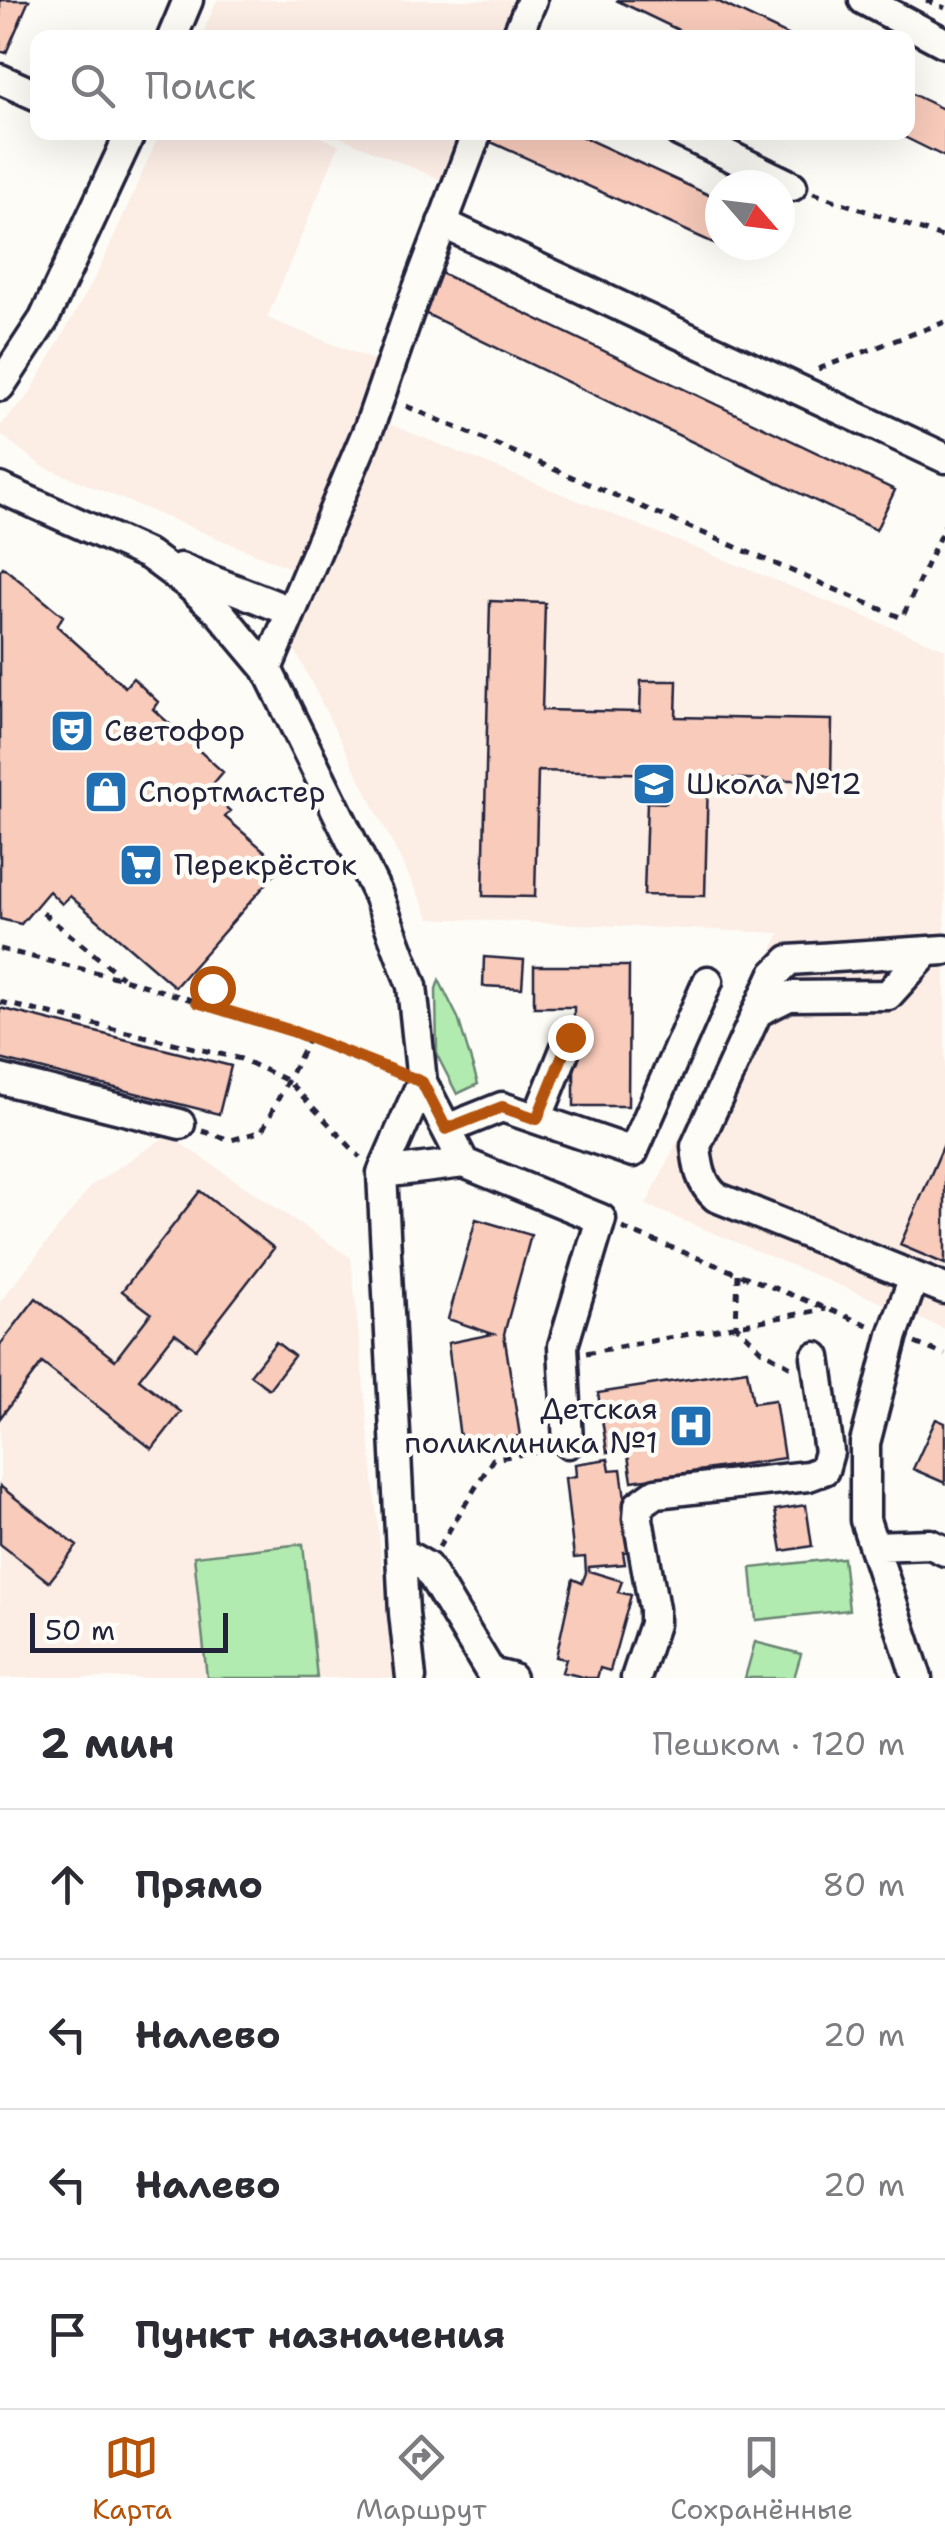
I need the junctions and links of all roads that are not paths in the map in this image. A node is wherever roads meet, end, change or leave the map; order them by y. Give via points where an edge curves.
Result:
1 (188, 0) edge
2 (532, 0) edge
3 (864, 0) edge
4 (175, 30) edge
5 (519, 30) edge
6 (945, 43) edge
7 (0, 79) edge
8 (30, 92) edge
9 (122, 140) edge
10 (475, 140) edge
11 (697, 140) edge
12 (759, 170) edge
13 (442, 223) junction
14 (0, 386) edge
15 (945, 458) edge
16 (0, 488) edge
17 (149, 555) junction
18 (290, 610) junction
19 (267, 669) junction
20 (936, 951) edge
21 (708, 981) dead end
22 (757, 1012) junction
23 (570, 1037) dead end
24 (0, 1079) edge
25 (422, 1082) junction
26 (537, 1119) junction
27 (180, 1124) road end
28 (446, 1129) junction
29 (464, 1163) junction
30 (382, 1174) junction
31 (914, 1276) junction
32 (945, 1289) edge
33 (818, 1370) road end
34 (568, 1442) road end
35 (824, 1470) junction
36 (865, 1471) junction
37 (874, 1546) junction
38 (945, 1551) edge
39 (401, 1552) junction
40 (498, 1676) edge
41 (411, 1678) edge
42 (636, 1678) edge
43 (917, 1678) edge

1 - 4 street
2 - 5 street
3 - 6 street
7 - 8 street
9 - 14 street via 44,319
10 - 13 street
11 - 12 street
13 - 15 street
13 - 18 street via 370,425
16 - 17 street
17 - 18 street
17 - 19 street via 220,613
18 - 19 street
19 - 25 street via 378,895 412,986
20 - 22 street via 888,995 789,996
20 - 22 street via 789,960
21 - 26 street via 633,1152
22 - 31 street via 696,1146 706,1188
23 - 26 street
24 - 27 street
25 - 28 street
25 - 30 street
26 - 28 street via 502,1107
28 - 29 street
29 - 30 street
29 - 34 street via 601,1219 563,1346
30 - 39 street
31 - 32 street
31 - 36 street via 865,1443
33 - 35 street via 829,1452
35 - 36 street
35 - 42 street via 656,1493 639,1505 654,1624
36 - 37 street via 865,1520
37 - 38 street via 930,1544
37 - 43 street
39 - 40 street via 427,1567
39 - 41 street

